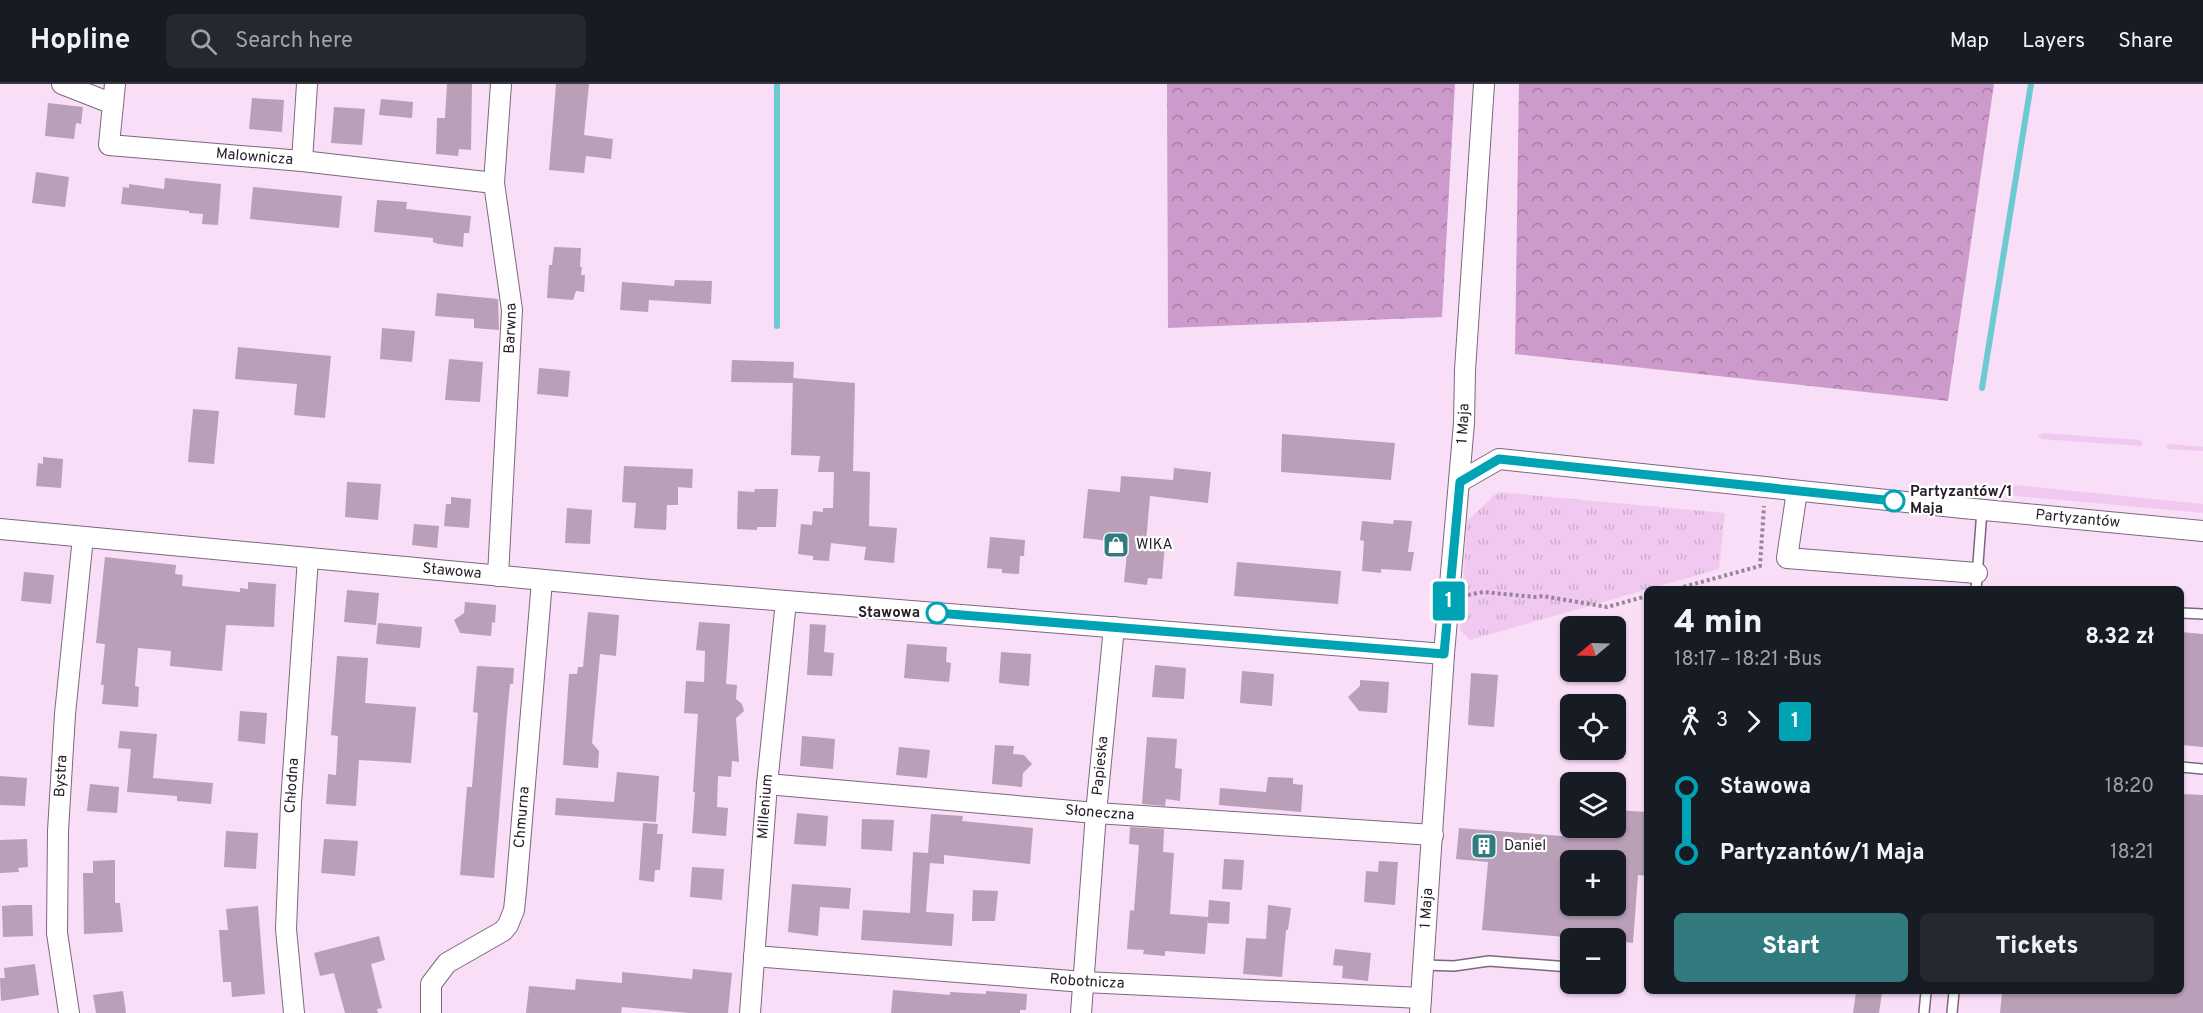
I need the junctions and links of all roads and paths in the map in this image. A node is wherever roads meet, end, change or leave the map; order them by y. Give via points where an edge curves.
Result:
1 (62, 84) edge
2 (115, 84) edge
3 (307, 84) edge
4 (501, 84) edge
5 (1484, 84) edge
6 (113, 104) junction
7 (302, 161) junction
8 (494, 183) junction
9 (1460, 482) junction
10 (1766, 487) junction
11 (1797, 491) junction
12 (1982, 510) junction
13 (0, 529) edge
14 (2203, 531) edge
15 (83, 537) junction
16 (308, 558) junction
17 (498, 576) junction
18 (542, 581) junction
19 (1977, 581) edge
20 (1687, 586) edge
21 (1449, 596) junction
22 (1644, 597) edge
23 (786, 601) junction
24 (2184, 613) edge
25 (2203, 614) edge
26 (1114, 627) junction
27 (1444, 654) junction
28 (2184, 767) edge
29 (2203, 769) edge
30 (767, 784) junction
31 (1096, 813) junction
32 (1433, 836) junction
33 (754, 956) junction
34 (1424, 965) junction
35 (1560, 966) edge
36 (1084, 982) junction
37 (1926, 994) edge
38 (1954, 994) edge
39 (1421, 1006) edge
40 (69, 1013) edge
41 (294, 1013) edge
42 (431, 1013) edge
43 (750, 1013) edge
44 (1082, 1013) edge
45 (1924, 1013) edge
46 (1952, 1013) edge

1 - 6 street
2 - 6 street
3 - 7 street
4 - 8 street, Barwna
5 - 9 street, 1 Maja
6 - 7 street, Malownicza via 109,145
7 - 8 street, Malownicza
8 - 17 street, Barwna via 512,310
9 - 10 street, Partyzantów via 1499,459
9 - 21 street, 1 Maja
10 - 11 street, Partyzantów
10 - 20 path via 1760,566
11 - 12 street, Partyzantów
11 - 19 street via 1787,558
12 - 14 street, Partyzantów
12 - 19 lane
13 - 15 street, Stawowa
15 - 16 street, Stawowa
15 - 40 street, Bystra via 58,831 57,933
16 - 17 street, Stawowa
16 - 41 street, Chłodna via 286,929
17 - 18 street, Stawowa
18 - 23 street, Stawowa
18 - 42 street, Chmurna via 512,919 503,931 447,963 431,984
21 - 22 path via 1496,592 1607,607
21 - 27 street, 1 Maja
23 - 26 street, Stawowa
23 - 30 street, Millenium
24 - 25 lane
26 - 27 street, Stawowa
26 - 31 street, Papieska
27 - 32 street, 1 Maja
28 - 29 lane
30 - 31 street, Słoneczna
30 - 33 street, Millenium
31 - 32 street, Słoneczna
31 - 36 street, Papieska
32 - 34 street, 1 Maja
33 - 36 street, Robotnicza
33 - 43 street, Millenium
34 - 35 lane via 1489,961
34 - 39 street, 1 Maja
36 - 39 street, Robotnicza
36 - 44 street, Papieska
37 - 45 lane
38 - 46 lane

